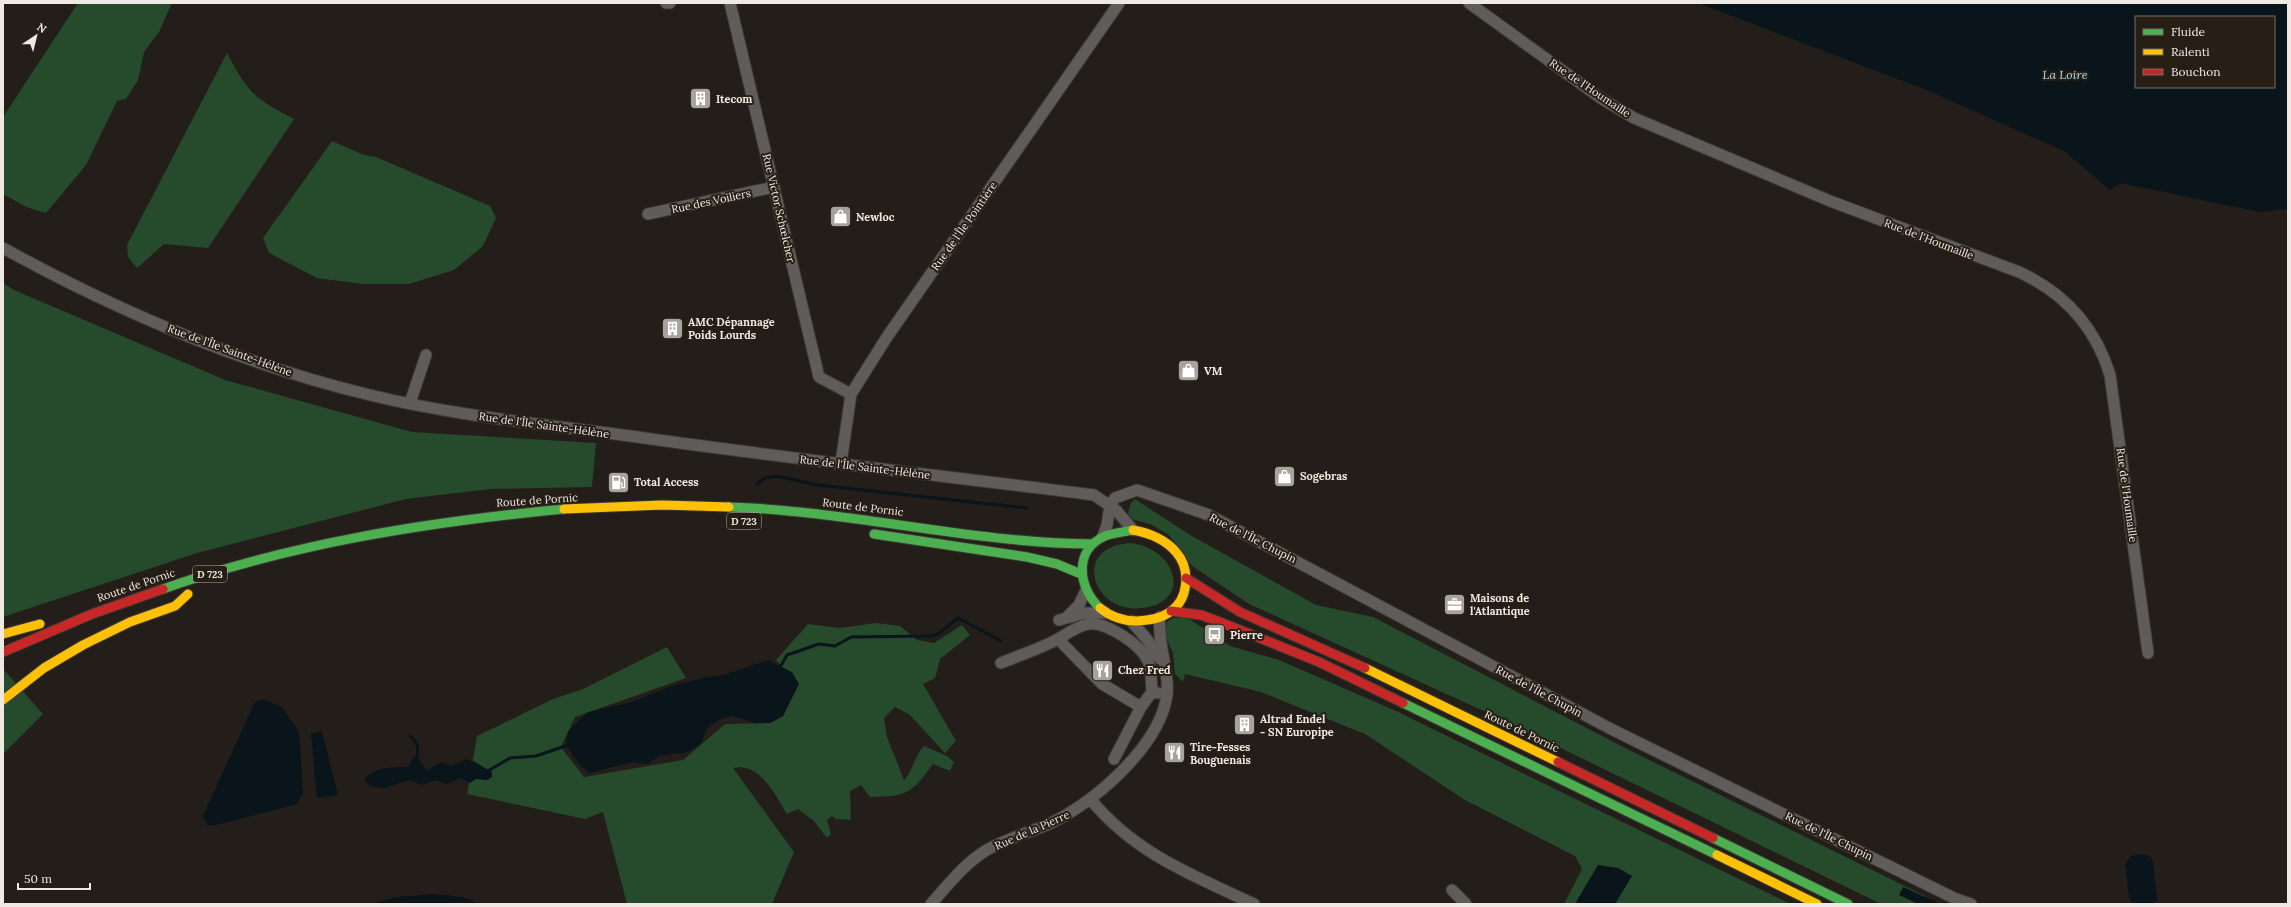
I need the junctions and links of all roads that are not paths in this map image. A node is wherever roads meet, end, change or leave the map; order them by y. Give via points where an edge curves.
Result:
1 (666, 3) edge
2 (670, 3) edge
3 (730, 3) edge
4 (1119, 3) edge
5 (1469, 3) edge
6 (774, 187) junction
7 (648, 214) dead end
8 (3, 248) edge
9 (426, 355) dead end
10 (851, 394) junction
11 (410, 403) junction
12 (841, 463) junction
13 (1110, 505) junction
14 (1133, 530) junction
15 (864, 533) dead end
16 (1103, 536) junction
17 (1092, 544) junction
18 (1081, 574) junction
19 (1186, 578) junction
20 (1084, 592) junction
21 (1171, 611) junction
22 (96, 612) junction
23 (1106, 612) junction
24 (1160, 617) junction
25 (114, 619) dead end
26 (1131, 621) junction
27 (3, 634) edge
28 (1058, 639) junction
29 (3, 652) edge
30 (2148, 653) dead end
31 (1001, 663) dead end
32 (1164, 667) junction
33 (1152, 692) junction
34 (1167, 694) junction
35 (3, 700) edge
36 (1141, 707) junction
37 (1114, 759) dead end
38 (1092, 800) junction
39 (1452, 890) dead end
40 (931, 904) edge
41 (1254, 904) edge
42 (1466, 904) edge
43 (1816, 904) edge
44 (1848, 904) edge
45 (1971, 904) edge

1 - 2 street
3 - 6 street, Rue Victor Schœlcher
4 - 10 street, Rue de l'Île Pointière via 887,337
5 - 30 street, Rue de l'Houmaille via 1602,99 1634,118 1830,201 2019,272 2050,289 2069,304 2096,340 2110,375
6 - 7 street, Rue des Voiliers
6 - 10 street, Rue Victor Schœlcher via 819,377
8 - 11 street, Rue de l'Île Sainte-Hélène via 131,314 239,356 371,396
9 - 11 street
10 - 12 street, Rue de l'Île Pointière
11 - 12 street, Rue de l'Île Sainte-Hélène via 506,421
12 - 13 street, Rue de l'Île Sainte-Hélène via 1094,495
13 - 14 street, Rue de l'Île Sainte-Hélène
13 - 16 street
13 - 45 street, Rue de l'Île Chupin via 1115,498 1136,490 1209,515 1611,729 1956,899
14 - 16 main road
14 - 19 main road via 1153,535 1169,545 1183,561
15 - 18 main road via 1032,558 1057,564
16 - 17 main road
17 - 18 main road via 1082,561
17 - 22 main road, Route de Pornic / D 723 via 1000,538 880,520 763,509 694,506 570,510 462,519 327,543 230,568
18 - 20 main road
19 - 21 main road via 1184,594
19 - 44 main road, Route de Pornic via 1240,612 1344,658
20 - 23 main road
20 - 23 street via 1079,604 1064,618
21 - 24 main road
21 - 43 main road via 1220,622 1319,662
22 - 27 main road via 82,610
22 - 29 main road, Route de Pornic / D 723
23 - 26 main road
24 - 26 main road via 1146,621
24 - 32 street, Rue de la Pierre via 1159,634
25 - 35 main road, D 723 via 192,593 175,606 119,626 83,645 44,668
26 - 32 street, Rue de la Pierre via 1152,646
28 - 31 street
28 - 33 street via 1071,629 1090,624 1104,626 1119,634 1132,642 1148,662
28 - 36 street via 1102,684
32 - 34 street, Rue de la Pierre
33 - 34 street
33 - 36 street
34 - 38 street, Rue de la Pierre via 1163,709 1140,750
36 - 37 street
38 - 40 street, Rue de la Pierre via 1050,824 985,851 964,867
38 - 41 street via 1109,821 1140,846 1168,863
39 - 42 street

